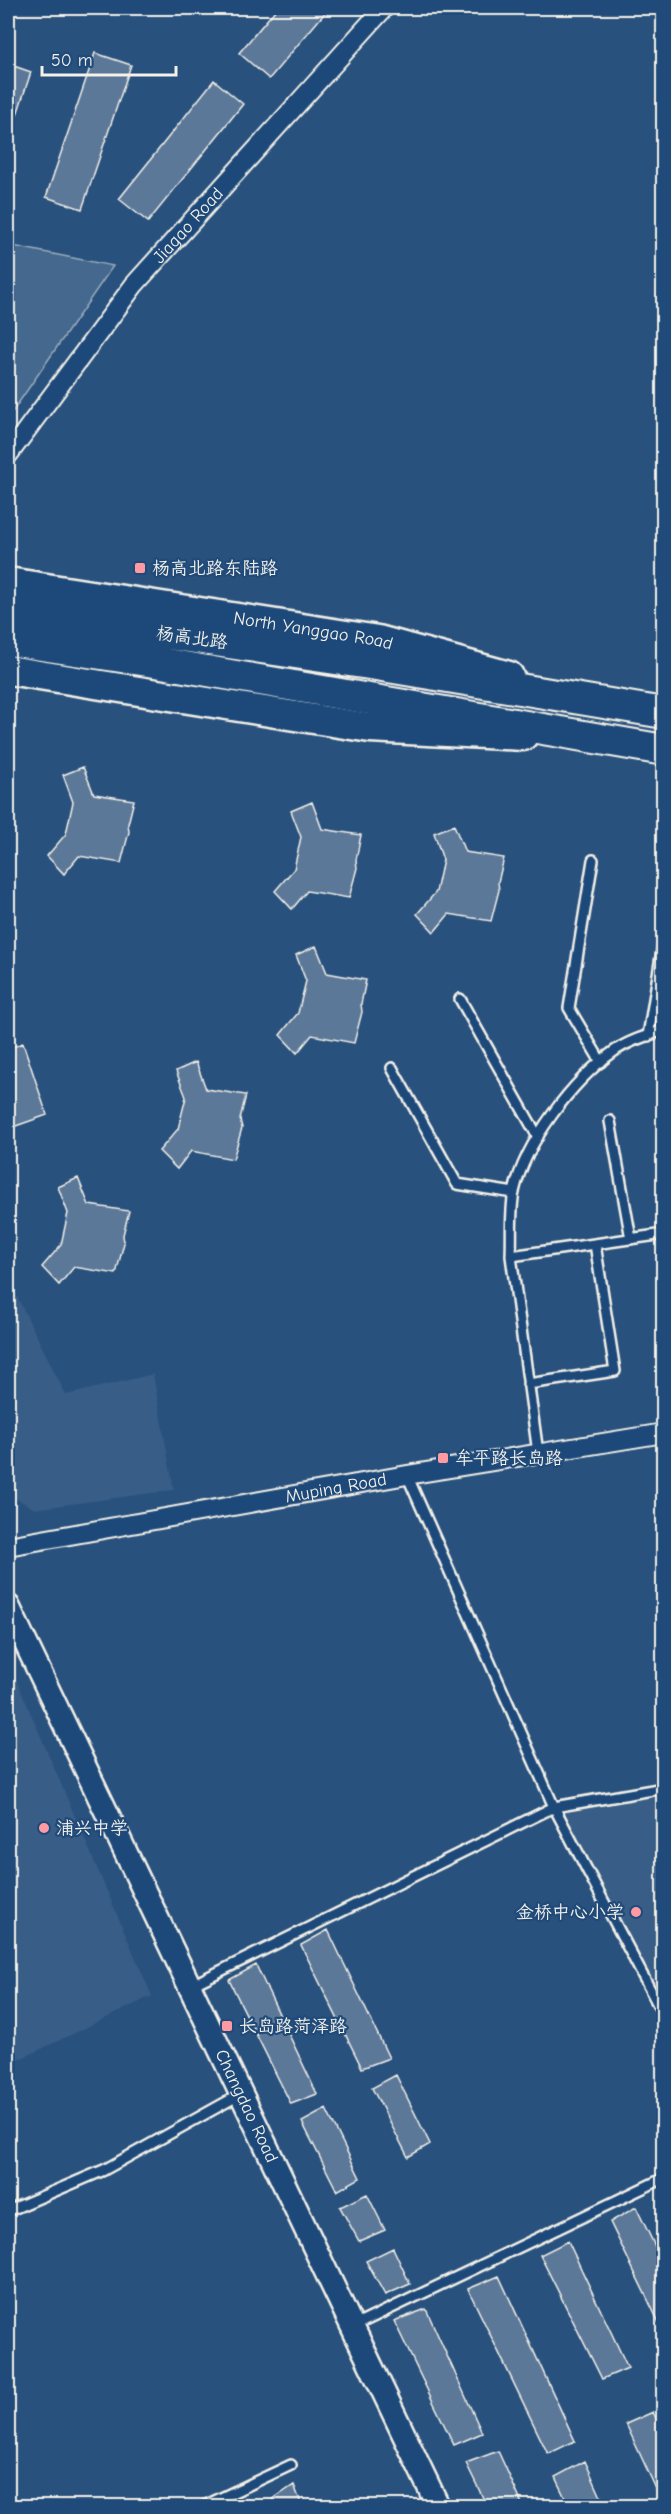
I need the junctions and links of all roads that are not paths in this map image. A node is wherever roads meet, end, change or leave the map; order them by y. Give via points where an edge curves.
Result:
1 (384, 8) edge
2 (8, 455) edge
3 (8, 582) edge
4 (8, 610) edge
5 (8, 640) edge
6 (376, 665) joint
7 (8, 670) edge
8 (612, 704) junction
9 (663, 713) edge
10 (606, 741) junction
11 (663, 750) edge
12 (593, 860) dead end
13 (663, 938) edge
14 (460, 999) dead end
15 (663, 1030) edge
16 (648, 1036) junction
17 (602, 1062) junction
18 (392, 1068) dead end
19 (610, 1121) dead end
20 (538, 1137) junction
21 (514, 1193) junction
22 (663, 1234) edge
23 (632, 1239) junction
24 (595, 1244) junction
25 (511, 1256) junction
26 (528, 1384) junction
27 (663, 1433) edge
28 (538, 1453) junction
29 (407, 1475) junction
30 (8, 1546) edge
31 (8, 1606) edge
32 (663, 1788) edge
33 (554, 1807) junction
34 (190, 1986) junction
35 (663, 2016) edge
36 (242, 2094) junction
37 (663, 2178) edge
38 (8, 2211) edge
39 (352, 2327) junction
40 (291, 2465) dead end
41 (204, 2506) edge
42 (438, 2506) edge

1 - 2 street, Jiagao Road via 134,285
3 - 8 main road, North Yanggao Road via 378,640
4 - 6 highway, 杨高北路
5 - 10 highway, 杨高北路
6 - 8 highway, North Yanggao Road
7 - 10 main road via 370,728
8 - 9 highway, North Yanggao Road
10 - 11 highway
12 - 17 lane via 569,1008
13 - 16 lane
14 - 20 lane
15 - 16 lane
16 - 17 lane via 628,1042
17 - 20 lane via 583,1078
18 - 21 lane via 457,1184
19 - 23 lane
20 - 21 lane via 526,1155
21 - 25 lane
22 - 23 lane
23 - 24 lane
24 - 25 lane
24 - 26 lane via 615,1371
25 - 26 lane
26 - 28 lane
27 - 28 street, Muping Road
28 - 29 street, Muping Road
29 - 30 street, Muping Road
29 - 33 lane
31 - 34 street, Changdao Road
32 - 33 lane
33 - 34 lane
33 - 35 lane
34 - 36 street, Changdao Road
36 - 38 lane via 104,2170
36 - 39 street, Changdao Road
37 - 39 lane
39 - 42 street, Changdao Road
40 - 41 lane

